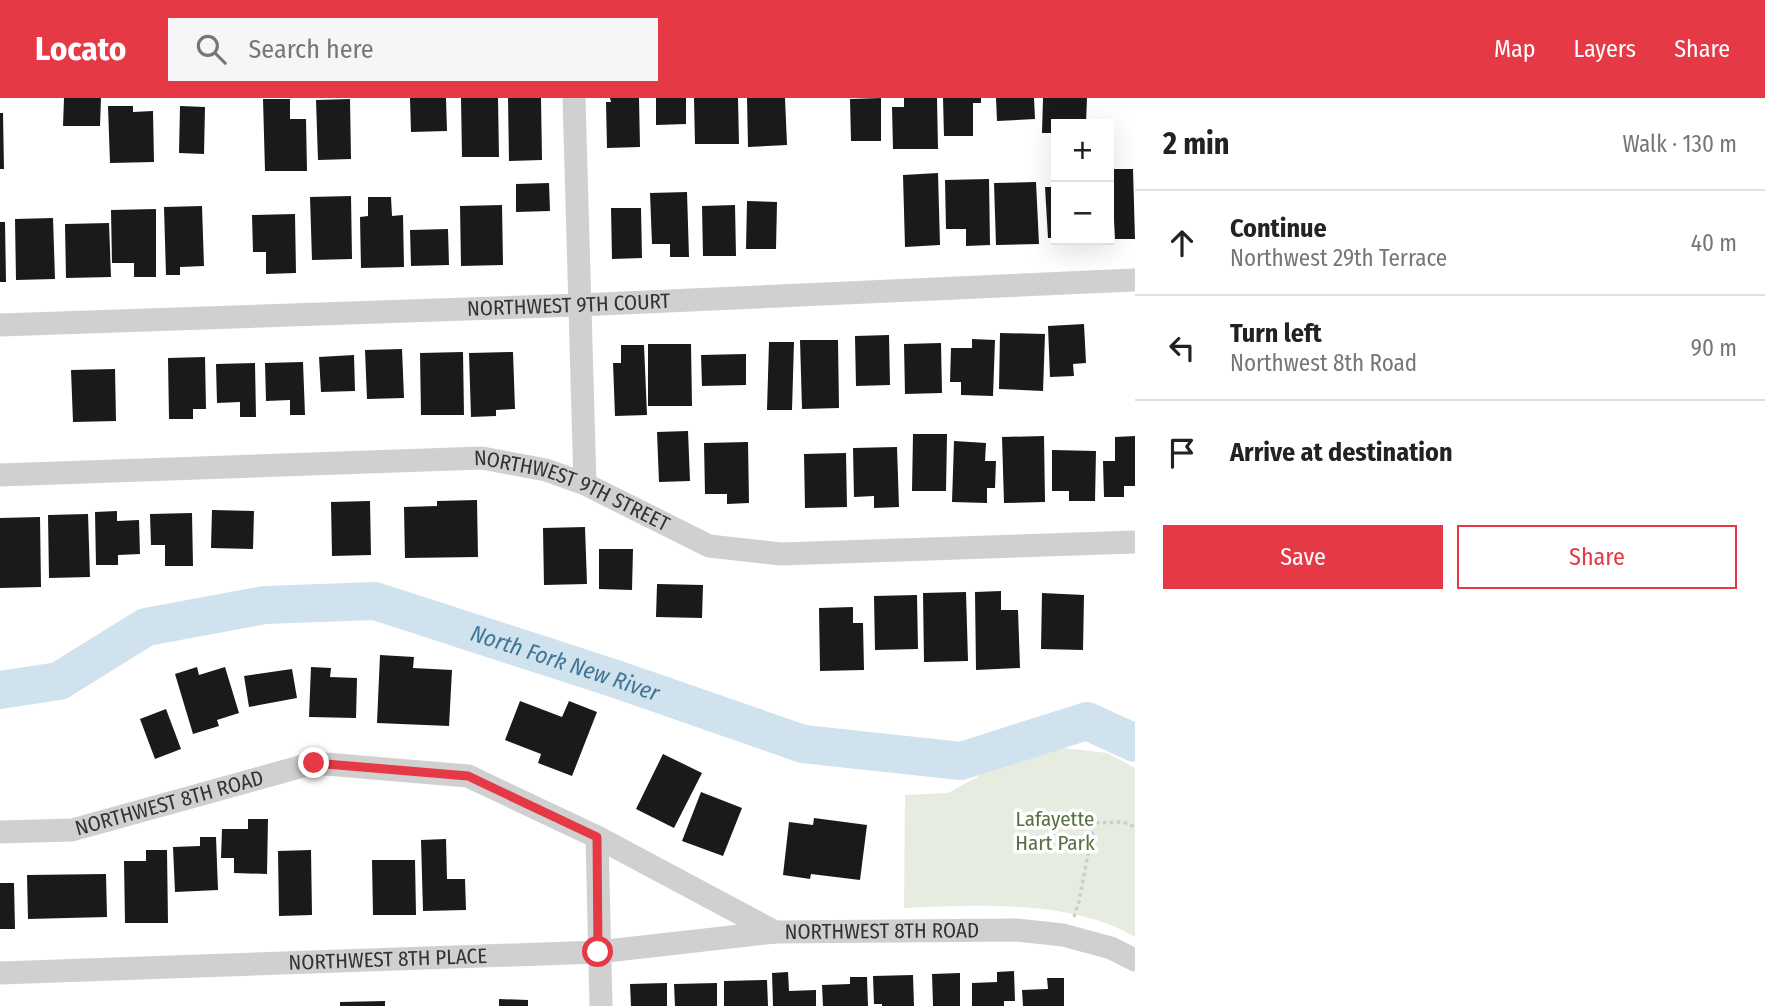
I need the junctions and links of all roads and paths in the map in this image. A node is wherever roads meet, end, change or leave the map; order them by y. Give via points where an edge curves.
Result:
1 (574, 98) edge
2 (1135, 279) edge
3 (579, 305) junction
4 (0, 325) edge
5 (0, 475) edge
6 (585, 484) junction
7 (1128, 546) edge
8 (1135, 827) edge
9 (0, 832) edge
10 (597, 837) junction
11 (775, 932) junction
12 (1063, 935) junction
13 (598, 952) junction
14 (1135, 960) edge
15 (0, 973) edge
16 (601, 1006) edge

1 - 3 street
2 - 3 street, NORTHWEST 9TH COURT
3 - 4 street, NORTHWEST 9TH COURT
3 - 6 street
5 - 6 street, NORTHWEST 9TH STREET via 482,458 546,470
6 - 7 street, NORTHWEST 9TH STREET via 709,546 781,554
8 - 12 path via 1123,822 1094,823 1079,901
9 - 10 street, NORTHWEST 8TH ROAD via 72,830 314,763 468,776
10 - 11 street, NORTHWEST 8TH ROAD
10 - 13 street
11 - 12 street, NORTHWEST 8TH ROAD via 1016,930
11 - 13 street, NORTHWEST 8TH PLACE
12 - 14 street, NORTHWEST 8TH ROAD
13 - 15 street, NORTHWEST 8TH PLACE
13 - 16 street

